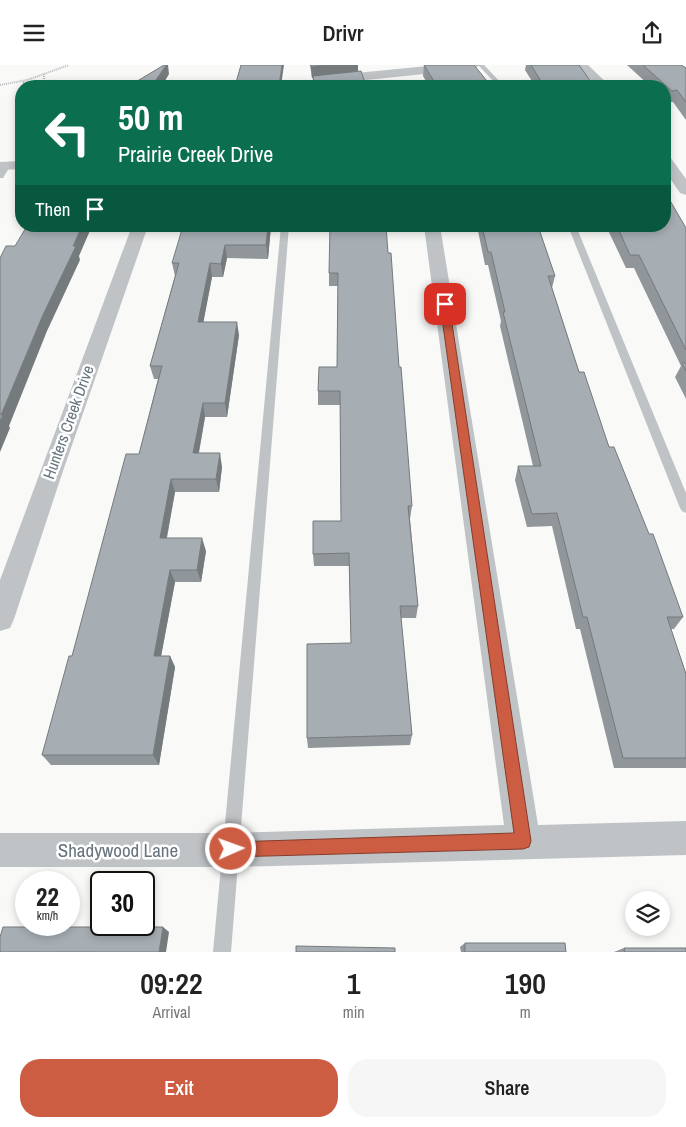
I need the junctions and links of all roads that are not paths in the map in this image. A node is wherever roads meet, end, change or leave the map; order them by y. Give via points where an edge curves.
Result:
1 (474, 65) edge
2 (480, 65) edge
3 (581, 65) edge
4 (382, 74) junction
5 (342, 80) edge
6 (386, 80) edge
7 (495, 80) edge
8 (597, 80) edge
9 (671, 169) edge
10 (686, 190) edge
11 (138, 232) edge
12 (284, 232) edge
13 (433, 232) edge
14 (574, 232) edge
15 (686, 507) edge
16 (0, 619) edge
17 (686, 838) edge
18 (523, 841) junction
19 (231, 849) junction
20 (0, 851) edge
21 (222, 952) edge

1 - 4 street
2 - 7 lane
3 - 8 street
4 - 5 street
4 - 6 street
9 - 10 street
11 - 16 street, Hunters Creek Drive
12 - 19 lane
13 - 18 street
14 - 15 lane
17 - 18 street, Shadywood Lane
18 - 19 street, Shadywood Lane
19 - 20 street, Shadywood Lane
19 - 21 lane

